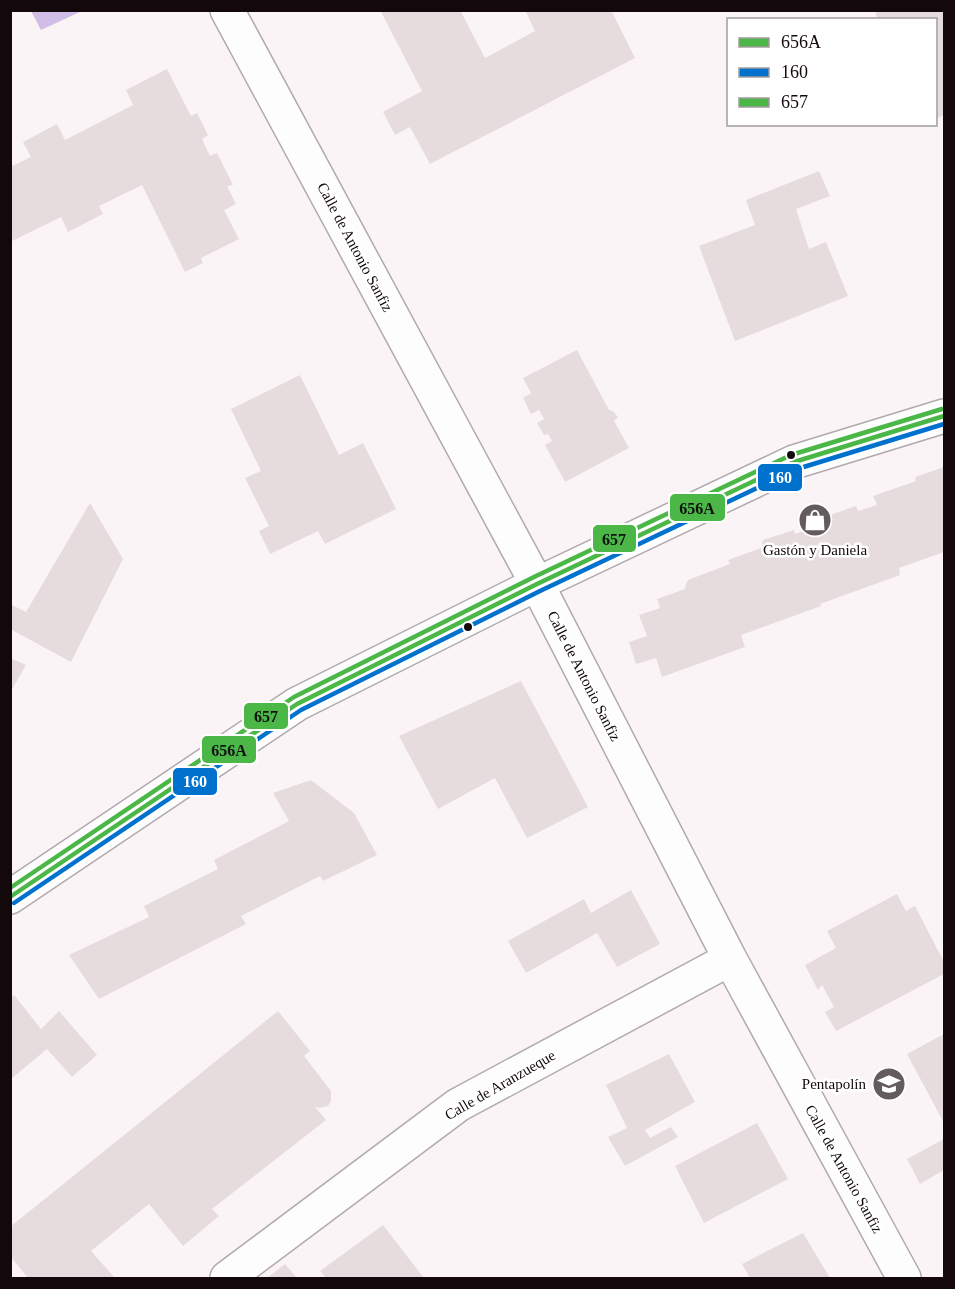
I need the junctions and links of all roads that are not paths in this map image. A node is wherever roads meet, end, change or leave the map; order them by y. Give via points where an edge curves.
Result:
1 (227, 10) edge
2 (945, 416) edge
3 (537, 584) junction
4 (10, 897) edge
5 (730, 959) junction
6 (227, 1278) edge
7 (904, 1278) edge

1 - 3 street, Calle de Antonio Sanfiz
2 - 3 street via 794,462
3 - 4 street via 297,704
3 - 5 street, Calle de Antonio Sanfiz
5 - 6 street, Calle de Aranzueque via 458,1105
5 - 7 street, Calle de Antonio Sanfiz

